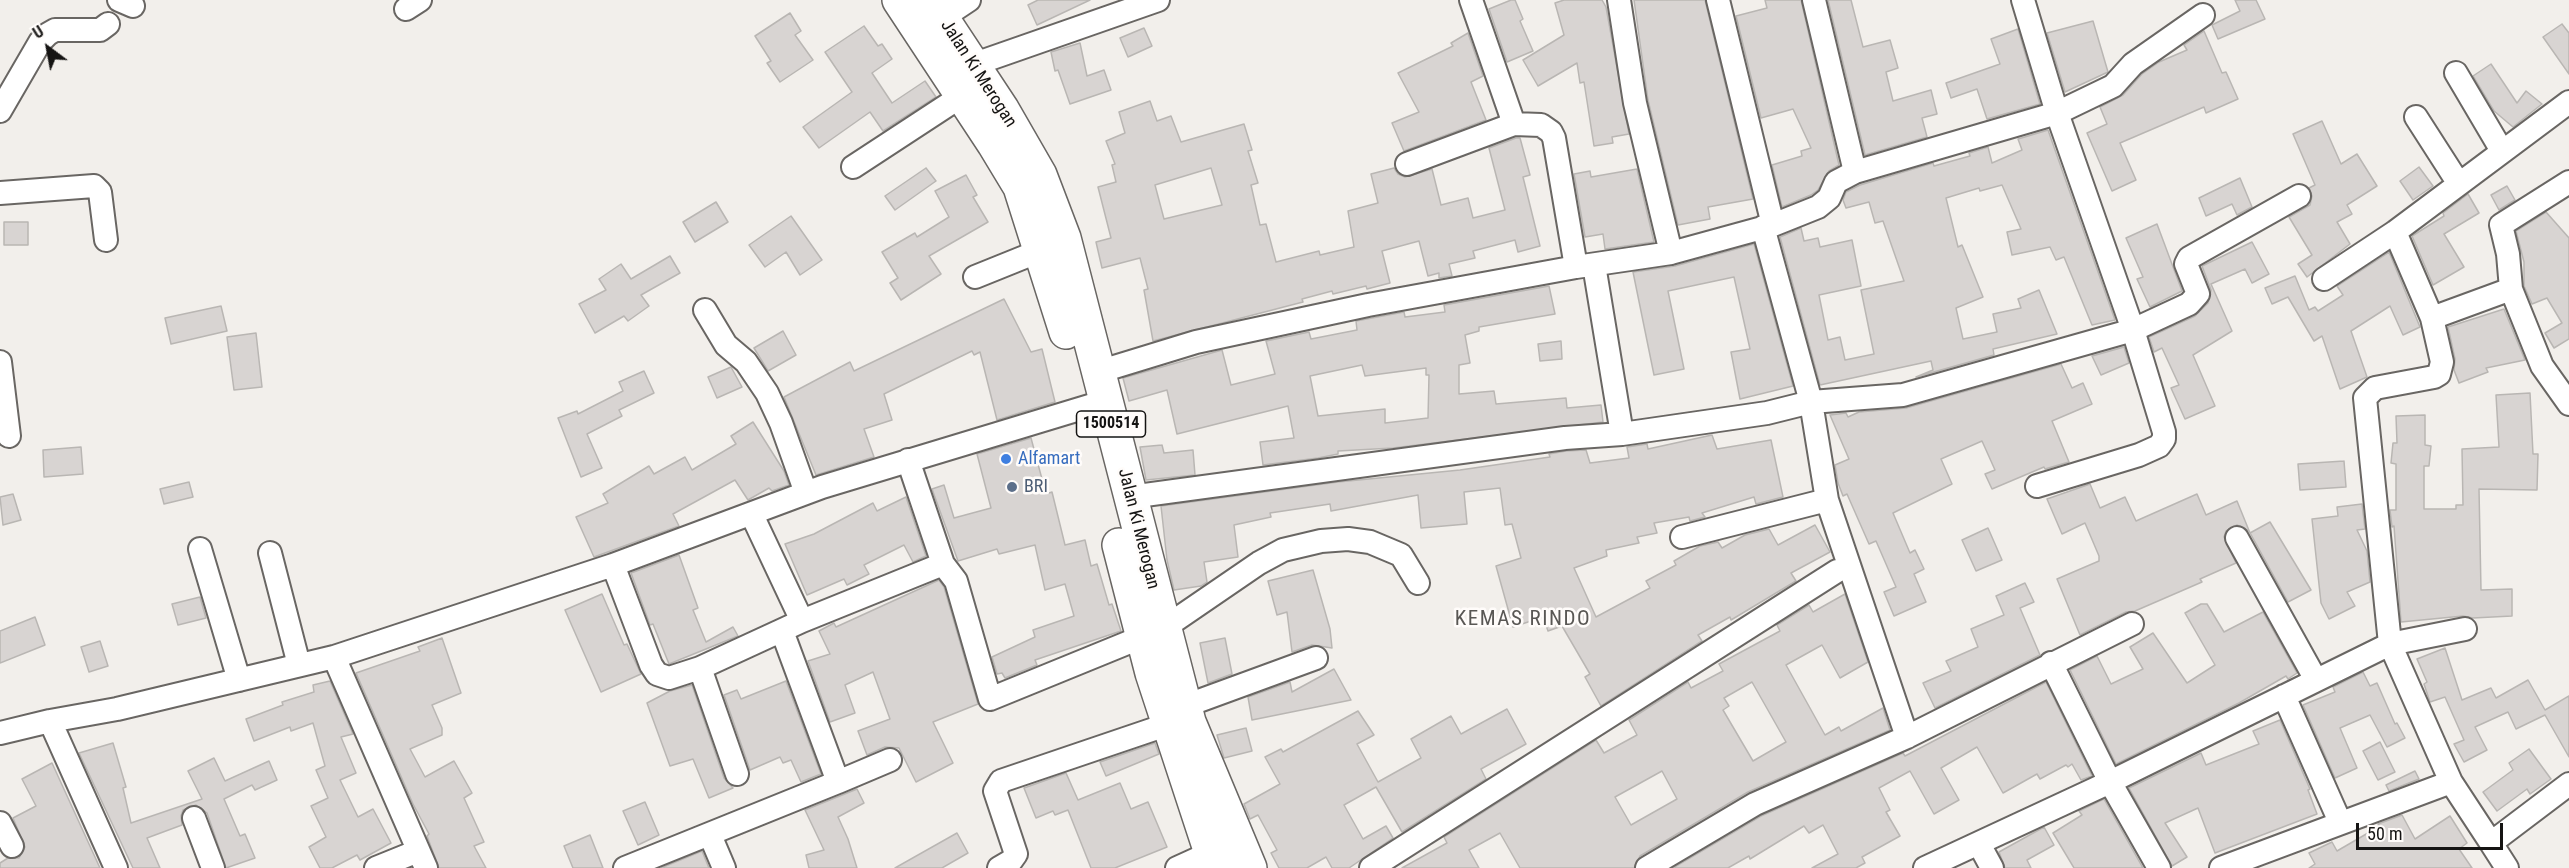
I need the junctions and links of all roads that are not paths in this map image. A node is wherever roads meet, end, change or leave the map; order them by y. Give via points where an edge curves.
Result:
1 (899, 0) edge
2 (969, 0) edge
3 (1158, 0) edge
4 (1471, 0) edge
5 (1619, 0) edge
6 (1718, 0) edge
7 (1814, 0) edge
8 (2023, 0) edge
9 (936, 9) edge
10 (2203, 15) dead end
11 (108, 24) dead end
12 (2456, 73) dead end
13 (968, 80) junction
14 (2569, 102) edge
15 (0, 111) edge
16 (2057, 113) junction
17 (2416, 117) dead end
18 (1514, 124) junction
19 (2502, 151) junction
20 (1407, 164) dead end
21 (853, 167) dead end
22 (1855, 172) junction
23 (2569, 182) edge
24 (2459, 184) junction
25 (0, 193) edge
26 (2299, 196) dead end
27 (1768, 226) junction
28 (2394, 232) junction
29 (106, 240) dead end
30 (1042, 250) junction
31 (1671, 253) junction
32 (1585, 266) junction
33 (975, 277) dead end
34 (2324, 279) dead end
35 (2511, 289) junction
36 (705, 310) dead end
37 (2432, 318) junction
38 (2133, 330) junction
39 (0, 362) edge
40 (1096, 393) junction
41 (1811, 402) junction
42 (2569, 404) edge
43 (1622, 434) junction
44 (9, 436) dead end
45 (908, 460) junction
46 (2037, 486) dead end
47 (806, 493) junction
48 (1130, 497) junction
49 (1827, 500) junction
50 (752, 515) junction
51 (1682, 537) dead end
52 (2237, 538) dead end
53 (200, 549) dead end
54 (270, 553) dead end
55 (943, 564) junction
56 (613, 565) junction
57 (1837, 572) dead end
58 (1418, 583) dead end
59 (802, 621) junction
60 (2132, 624) dead end
61 (2465, 628) dead end
62 (782, 631) junction
63 (1153, 632) junction
64 (2390, 644) junction
65 (334, 657) junction
66 (1316, 658) dead end
67 (2051, 663) junction
68 (299, 665) junction
69 (700, 668) junction
70 (240, 680) junction
71 (2316, 680) junction
72 (2284, 696) junction
73 (1177, 715) junction
74 (50, 721) junction
75 (0, 733) edge
76 (1907, 737) junction
77 (890, 760) dead end
78 (737, 774) dead end
79 (838, 782) junction
80 (2110, 782) junction
81 (2451, 782) junction
82 (2569, 784) edge
83 (194, 818) dead end
84 (2340, 822) junction
85 (0, 823) edge
86 (710, 835) junction
87 (2491, 843) junction
88 (1979, 844) junction
89 (12, 846) dead end
90 (422, 860) edge
91 (1213, 861) edge
92 (116, 868) edge
93 (213, 868) edge
94 (376, 868) edge
95 (625, 868) edge
96 (724, 868) edge
97 (999, 868) edge
98 (1177, 868) edge
99 (1250, 868) edge
100 (1371, 868) edge
101 (1647, 868) edge
102 (1924, 868) edge
103 (1992, 868) edge
104 (2159, 868) edge
105 (2221, 868) edge
106 (2507, 868) edge

1 - 13 highway, Jalan Ki Merogan / 1500514
2 - 9 street
3 - 13 street
4 - 18 street
5 - 31 street via 1635,103
6 - 27 street
7 - 22 street
8 - 16 street
9 - 13 highway, Jalan Ki Merogan / 1500514
10 - 16 street via 2133,64 2113,86
11 - 15 street via 100,30 55,30 48,34
12 - 19 street
13 - 21 street
13 - 30 highway, Jalan Ki Merogan / 1500514 via 1020,188
13 - 40 highway, Jalan Ki Merogan / 1500514 via 1040,175 1064,238
14 - 19 street
16 - 22 street
16 - 38 street
17 - 24 street
18 - 20 street
18 - 32 street via 1541,125 1554,138
19 - 24 street
22 - 27 street via 1836,183 1829,198 1818,207
23 - 35 street via 2501,225
24 - 28 street
25 - 29 street via 94,186 100,192
26 - 38 street via 2189,258 2186,264 2198,294 2196,299
27 - 31 street
27 - 41 street
28 - 34 street
28 - 37 street
30 - 33 street
30 - 40 highway, Jalan Ki Merogan / 1500514
31 - 32 street
32 - 40 street via 1368,305 1196,342
32 - 43 street
35 - 37 street
35 - 42 street via 2542,366
36 - 47 street via 726,345 746,362 767,393
37 - 64 street via 2442,362 2439,374 2374,388 2365,398
38 - 41 street via 1903,394
38 - 46 street via 2164,439 2159,446 2139,455
39 - 44 street
40 - 45 street
40 - 48 highway, Jalan Ki Merogan / 1500514
40 - 63 highway, Jalan Ki Merogan / 1500514
41 - 43 street
41 - 49 street
43 - 48 street via 1565,438
45 - 47 street
45 - 55 street
47 - 50 street
48 - 63 highway, Jalan Ki Merogan / 1500514
49 - 51 street
49 - 76 street
50 - 56 street
50 - 59 street
52 - 71 street
53 - 70 street
54 - 68 street
55 - 59 street
55 - 63 street via 956,581 990,699
56 - 65 street
56 - 69 street via 657,674 669,678
57 - 100 street
58 - 63 street via 1401,555 1386,546 1348,539 1321,541 1283,550 1259,563
59 - 62 street
60 - 67 street
61 - 64 street
62 - 69 street
62 - 79 street
63 - 73 highway, Jalan Ki Merogan / 1500514
64 - 71 street
64 - 81 street
65 - 68 street
65 - 90 street
66 - 73 street
67 - 76 street
67 - 80 street
68 - 70 street
69 - 78 street
70 - 74 street
71 - 72 street
72 - 80 street
72 - 84 street
73 - 91 highway, Jalan Ki Merogan / 1500514
73 - 97 street via 1000,781 995,791 1016,854
73 - 99 highway, Jalan Ki Merogan / 1500514 via 1189,722
74 - 75 street
74 - 92 street
76 - 101 street via 1755,804
77 - 79 street
79 - 86 street
80 - 88 street
80 - 104 street
81 - 84 street
81 - 87 street
82 - 87 street
83 - 93 street
84 - 105 street
85 - 89 street
86 - 95 street
86 - 96 street
87 - 106 street
88 - 102 street
88 - 103 street
90 - 94 street
91 - 98 street

